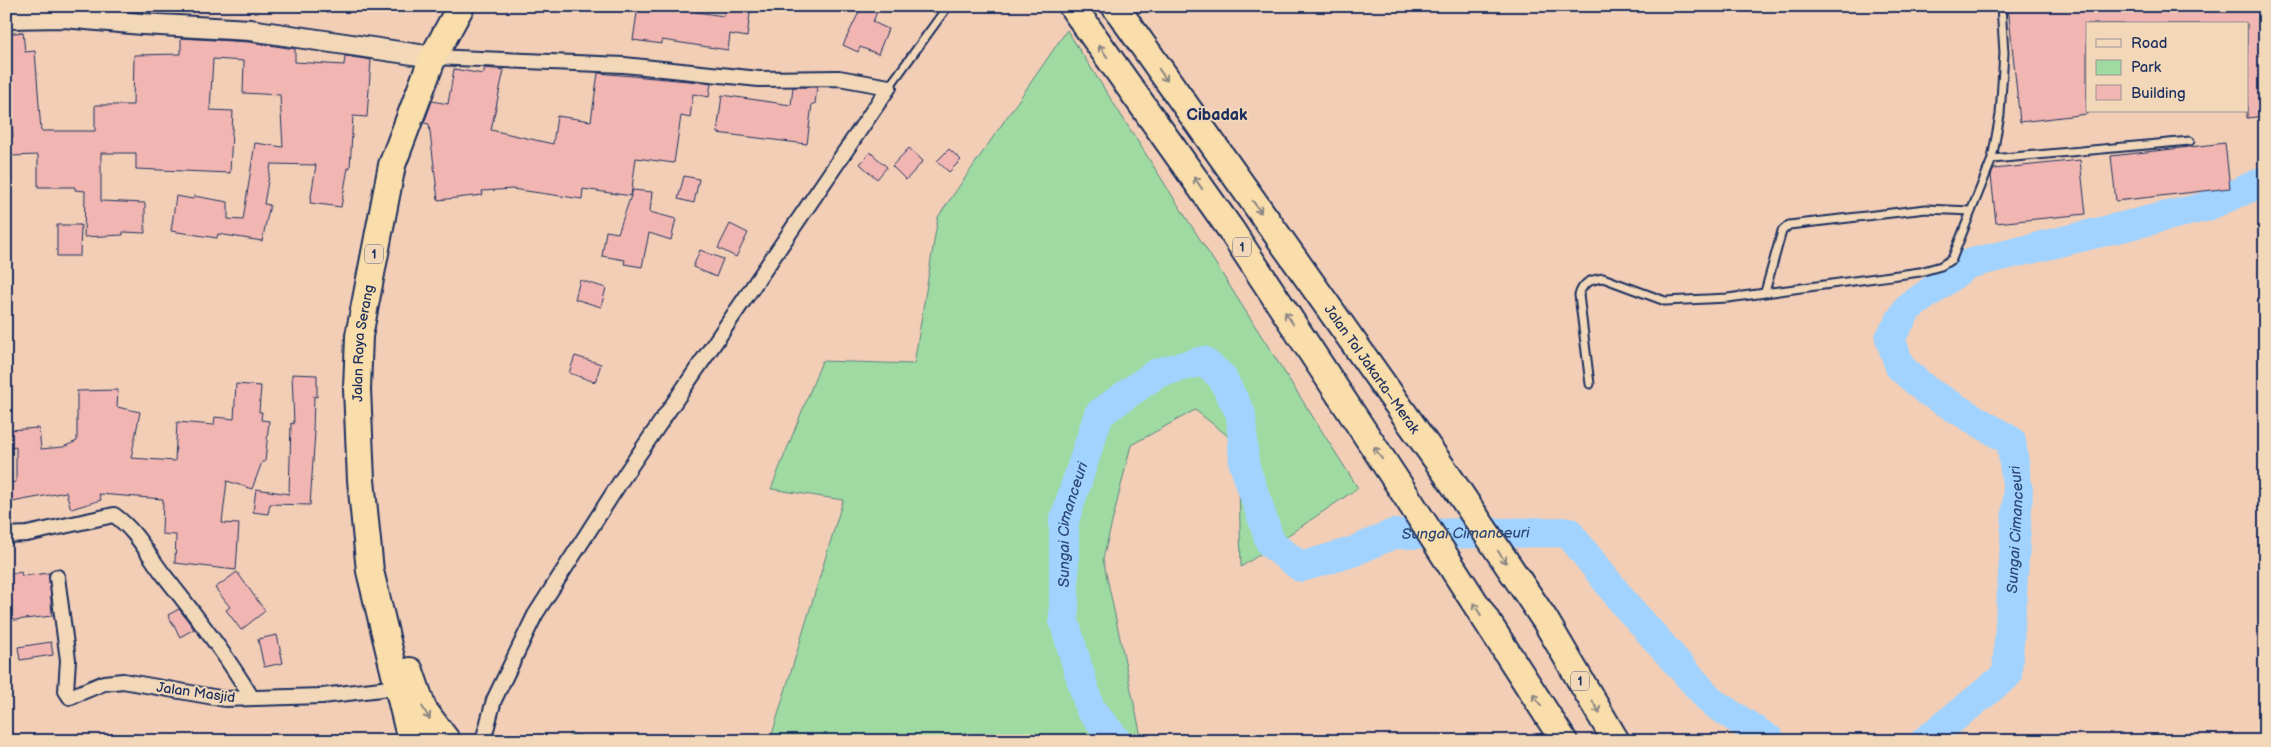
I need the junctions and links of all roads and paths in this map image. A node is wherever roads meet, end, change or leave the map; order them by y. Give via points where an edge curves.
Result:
1 (461, 6) edge
2 (948, 6) edge
3 (1072, 6) edge
4 (1115, 6) edge
5 (2001, 6) edge
6 (6, 18) edge
7 (433, 57) junction
8 (889, 87) junction
9 (2190, 141) dead end
10 (1992, 159) junction
11 (1971, 211) junction
12 (1765, 292) junction
13 (1590, 384) dead end
14 (365, 517) junction
15 (6, 535) edge
16 (57, 577) dead end
17 (398, 687) junction
18 (252, 698) junction
19 (415, 741) edge
20 (447, 741) edge
21 (483, 741) edge
22 (1564, 741) edge
23 (1616, 741) edge

1 - 7 highway, Jalan Raya Serang / 1
2 - 8 lane
22 -> 3 highway, 1 via 1230,230
4 -> 23 highway, Jalan Tol Jakarta–Merak / 1 via 1446,473 1545,620
5 - 10 lane via 2004,53 2000,115
6 - 7 street via 64,17 250,30
7 - 8 street via 624,65 759,79 839,78
7 - 14 highway, Jalan Raya Serang / 1 via 392,165 359,336 357,388
8 - 21 street via 626,473 535,616 494,700
9 - 10 lane
10 - 11 lane
11 - 12 lane via 1952,259 1941,266 1920,272
11 - 12 lane via 1926,209 1789,225 1782,231
12 - 13 lane via 1728,298 1665,301 1603,278 1586,283 1579,295
14 - 17 highway, Jalan Raya Serang / 1 via 370,571
14 -> 20 highway, Jalan Raya Serang / 1 via 381,558 414,685 423,709
15 - 18 street via 26,534 114,515 129,526 187,602
16 - 18 street, Jalan Masjid via 68,660 66,691 70,697 104,683 123,681 225,699
17 - 18 street, Jalan Masjid via 322,696
17 - 19 highway, Jalan Raya Serang / 1 via 408,728

